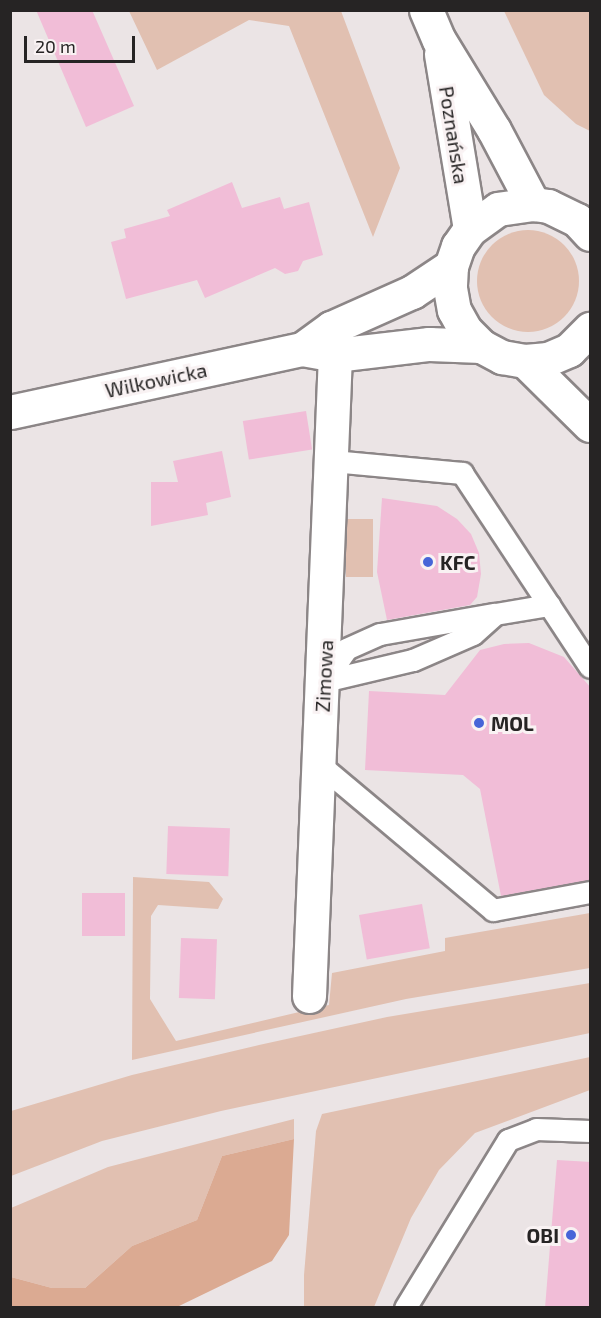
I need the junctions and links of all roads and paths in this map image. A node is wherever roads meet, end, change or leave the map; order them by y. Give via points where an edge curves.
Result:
1 (426, 10) edge
2 (438, 40) junction
3 (533, 204) junction
4 (470, 229) junction
5 (591, 234) edge
6 (451, 266) junction
7 (591, 329) edge
8 (481, 345) junction
9 (302, 349) junction
10 (334, 355) junction
11 (525, 361) junction
12 (12, 409) edge
13 (591, 425) edge
14 (332, 461) junction
15 (549, 605) junction
16 (495, 614) junction
17 (591, 667) edge
18 (324, 681) junction
19 (319, 764) junction
20 (591, 892) edge
21 (309, 996) dead end
22 (591, 1131) edge
23 (405, 1308) edge

1 - 2 main road, Poznańska
2 - 3 main road, Poznańska via 494,130
2 - 4 main road, Poznańska
3 - 4 main road via 498,209
3 - 5 main road via 563,212
4 - 6 main road
6 - 8 main road via 454,310 465,330
6 - 9 main road, Wilkowicka via 412,292 331,328
7 - 11 main road via 569,350 548,359
8 - 10 main road, Wilkowicka via 429,344
8 - 11 main road via 502,357
9 - 10 main road, Wilkowicka
9 - 12 main road, Wilkowicka
10 - 14 main road, Zimowa
11 - 13 main road
14 - 15 lane via 462,473
14 - 18 main road, Zimowa
15 - 16 lane
15 - 17 lane
16 - 18 lane via 472,634 413,660
16 - 18 lane via 381,634 346,649
18 - 19 main road, Zimowa
19 - 20 lane via 493,910
19 - 21 main road, Zimowa
22 - 23 lane via 536,1129 508,1140

